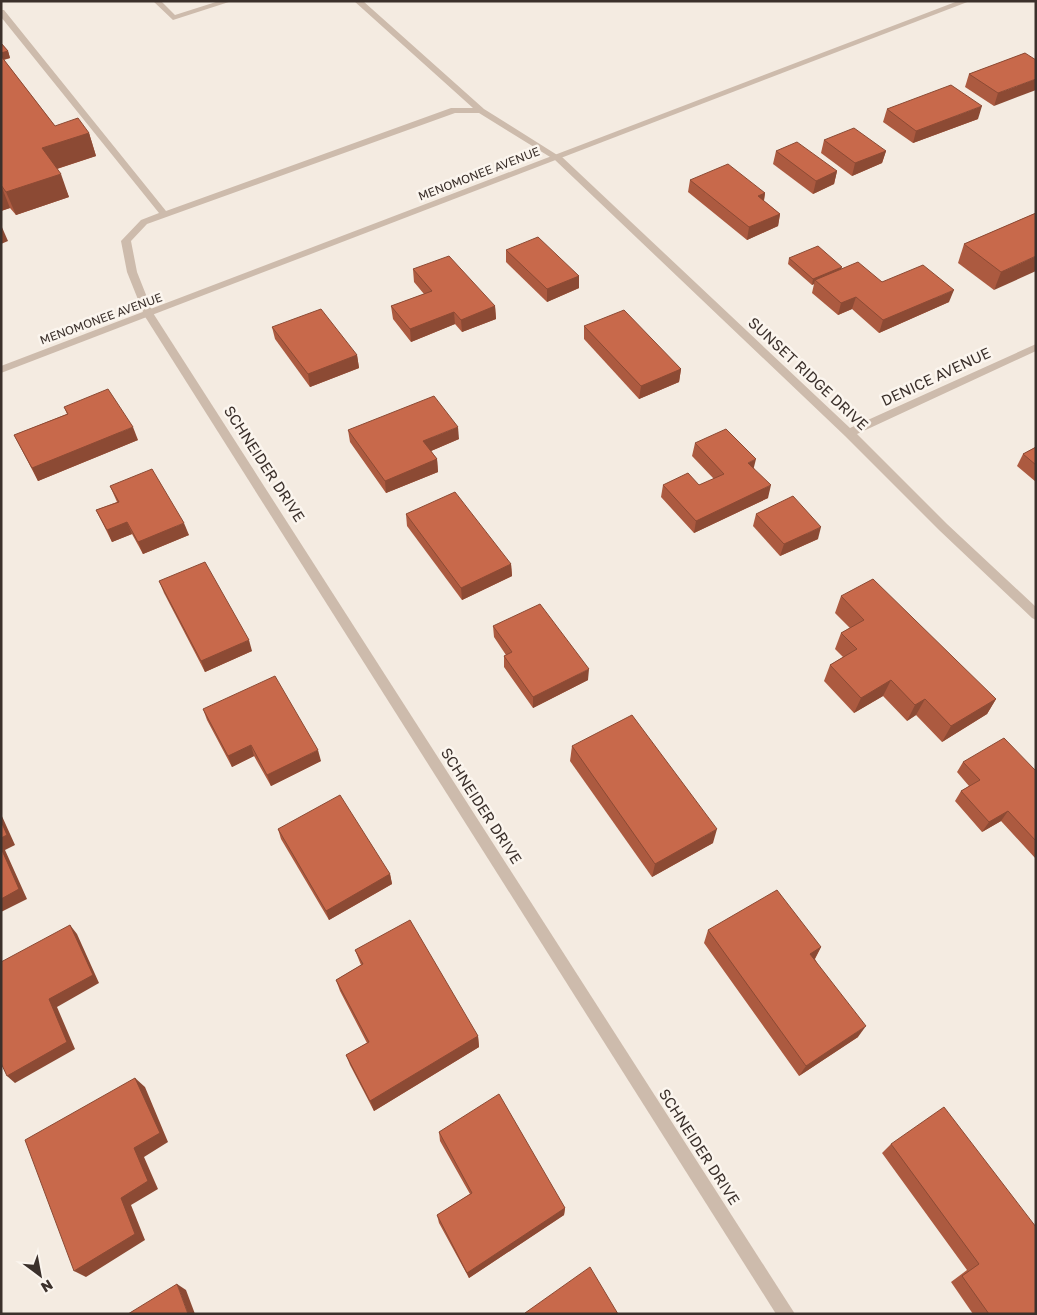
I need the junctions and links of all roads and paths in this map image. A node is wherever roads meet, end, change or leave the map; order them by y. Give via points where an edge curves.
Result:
1 (157, 1) edge
2 (228, 1) edge
3 (358, 1) edge
4 (966, 1) edge
5 (1, 12) edge
6 (481, 111) junction
7 (558, 158) junction
8 (164, 214) junction
9 (149, 315) junction
10 (1036, 347) edge
11 (1, 370) edge
12 (850, 433) junction
13 (1036, 615) edge
14 (786, 1314) edge

1 - 2 street via 172,18
3 - 6 street, SUNSET RIDGE DRIVE
4 - 7 street, MENOMONEE AVENUE
5 - 8 street
6 - 7 street, SUNSET RIDGE DRIVE
6 - 8 street via 454,110
7 - 9 street, MENOMONEE AVENUE
7 - 12 street, SUNSET RIDGE DRIVE
8 - 9 street, SCHNEIDER DRIVE via 144,222 126,241 132,272
9 - 11 street, MENOMONEE AVENUE
9 - 14 street, SCHNEIDER DRIVE
10 - 12 street, DENICE AVENUE
12 - 13 street, SUNSET RIDGE DRIVE

